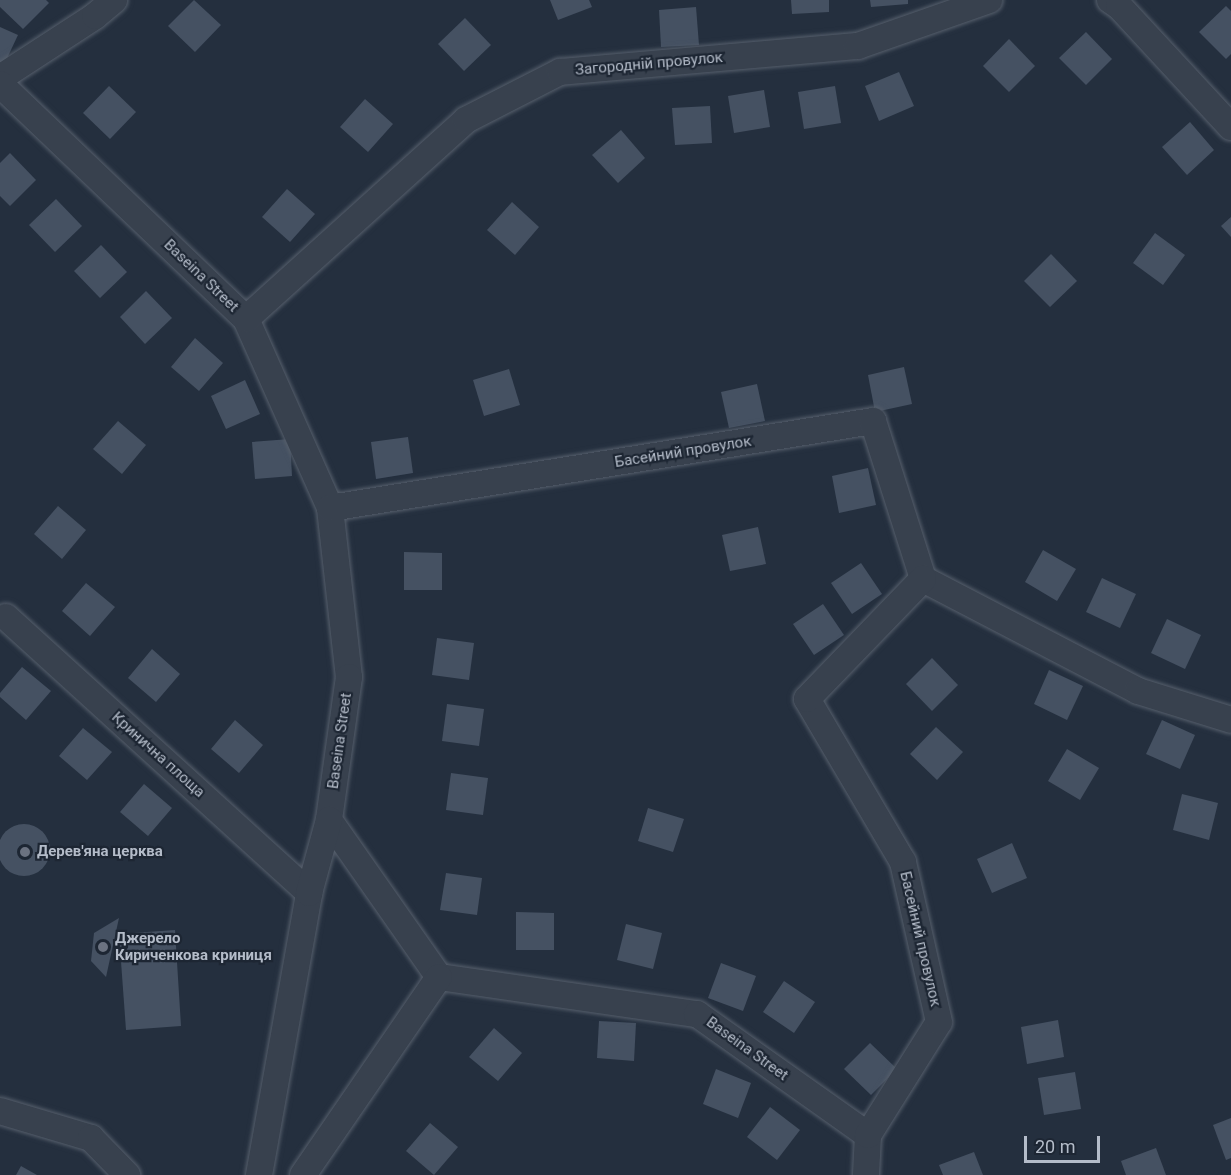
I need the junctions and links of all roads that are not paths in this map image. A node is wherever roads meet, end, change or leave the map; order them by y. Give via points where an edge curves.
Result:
1 (114, 0) edge
2 (989, 0) edge
3 (1110, 0) edge
4 (0, 78) edge
5 (0, 84) edge
6 (1231, 127) edge
7 (246, 319) junction
8 (330, 508) junction
9 (923, 579) junction
10 (6, 617) dead end
11 (1231, 720) edge
12 (329, 820) junction
13 (309, 893) junction
14 (439, 977) junction
15 (0, 1112) edge
16 (868, 1135) junction
17 (128, 1175) edge
18 (259, 1175) edge
19 (303, 1175) edge
20 (866, 1175) edge

1 - 4 street
2 - 7 street, Загородній провулок via 858,46 560,72 466,120
3 - 6 street
5 - 7 street, Baseina Street
7 - 8 street, Baseina Street
8 - 9 street, Басейний провулок via 873,421
8 - 12 street, Baseina Street via 349,677
9 - 11 street via 1138,691
9 - 16 street, Басейний провулок via 807,699 903,862 939,1022
10 - 13 street, Кринична площа
12 - 13 street
12 - 14 street
13 - 18 street
14 - 16 street, Baseina Street via 697,1014
14 - 19 street
15 - 17 street via 91,1138
16 - 20 street

